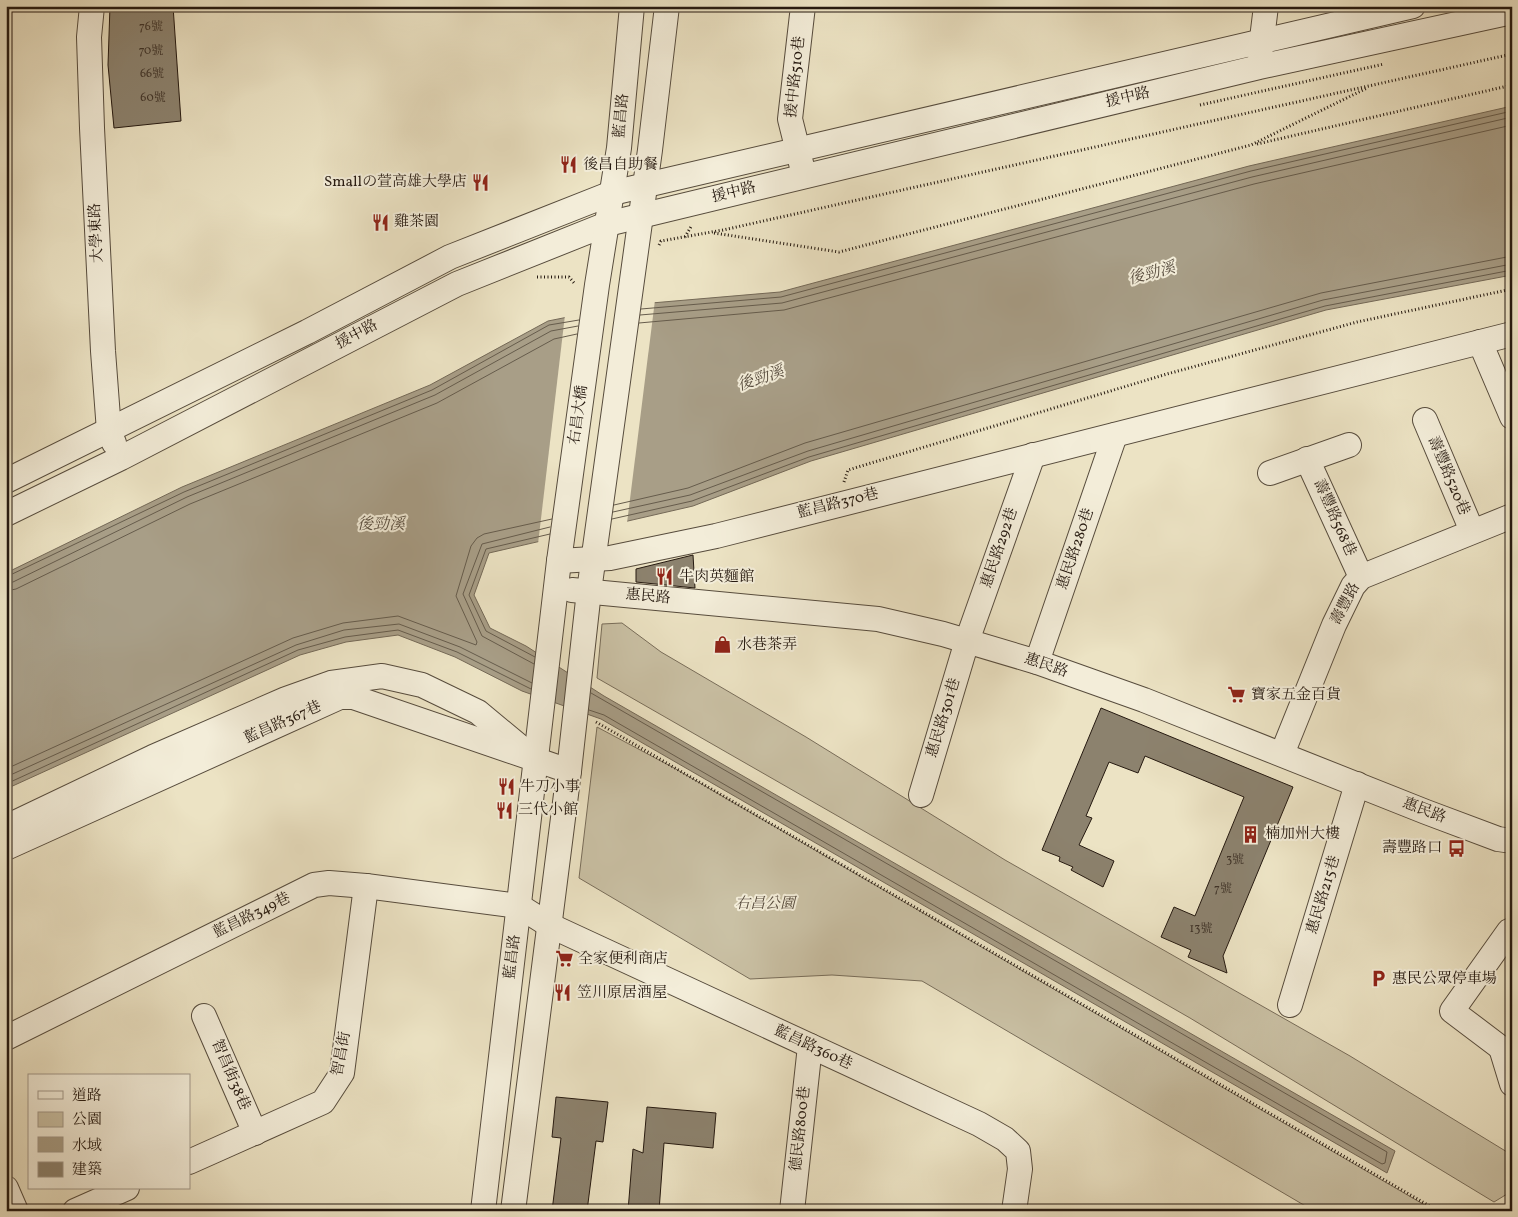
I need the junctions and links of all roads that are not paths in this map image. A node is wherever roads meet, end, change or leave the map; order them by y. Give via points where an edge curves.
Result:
1 (92, 6) edge
2 (632, 6) edge
3 (667, 6) edge
4 (804, 6) edge
5 (1266, 6) edge
6 (1413, 6) edge
7 (1512, 12) edge
8 (1262, 40) junction
9 (1259, 67) junction
10 (797, 152) junction
11 (805, 176) junction
12 (645, 187) junction
13 (612, 193) junction
14 (640, 216) junction
15 (607, 224) junction
16 (597, 285) joint
17 (1512, 334) edge
18 (1480, 342) junction
19 (1512, 417) edge
20 (1425, 420) dead end
21 (109, 431) junction
22 (1115, 436) junction
23 (1349, 444) dead end
24 (1032, 455) junction
25 (121, 458) junction
26 (1308, 460) junction
27 (1270, 473) dead end
28 (6, 480) edge
29 (6, 514) edge
30 (1512, 516) edge
31 (1472, 531) junction
32 (594, 550) junction
33 (560, 553) junction
34 (1361, 577) junction
35 (556, 589) junction
36 (589, 591) junction
37 (967, 641) junction
38 (1037, 662) junction
39 (1282, 754) junction
40 (535, 760) junction
41 (569, 771) junction
42 (1358, 784) junction
43 (920, 795) dead end
44 (6, 827) edge
45 (1512, 842) edge
46 (6, 848) edge
47 (366, 886) junction
48 (518, 906) junction
49 (549, 925) junction
50 (1512, 930) edge
51 (1290, 1006) dead end
52 (204, 1016) dead end
53 (6, 1038) edge
54 (810, 1046) junction
55 (1506, 1048) edge
56 (1512, 1084) edge
57 (255, 1133) junction
58 (190, 1162) edge
59 (6, 1188) edge
60 (122, 1190) edge
61 (16, 1211) edge
62 (75, 1211) edge
63 (483, 1211) edge
64 (513, 1211) edge
65 (792, 1211) edge
66 (1014, 1211) edge

1 - 21 street, 大學東路 via 92,128
2 - 13 street, 藍昌路 via 620,142
3 - 12 street, 藍昌路
4 - 10 street, 援中路510巷 via 790,119
5 - 8 street
6 - 8 street, 援中路
7 - 9 street, 援中路
8 - 9 street
8 - 10 street, 援中路
9 - 11 street, 援中路
10 - 11 street, 援中路510巷
10 - 12 street, 援中路
11 - 14 street, 援中路
12 - 13 street, 援中路
12 - 14 street, 藍昌路
13 - 15 street, 藍昌路
13 - 21 street, 援中路 via 450,257
14 - 15 street, 援中路
14 - 32 street, 藍昌路
15 - 16 street, 藍昌路
15 - 25 street, 援中路 via 456,284
16 - 33 street, 右昌大橋
17 - 18 street, 藍昌路370巷
18 - 19 street
18 - 22 street, 藍昌路370巷
20 - 31 street, 壽豐路520巷
21 - 25 street, 大學東路
21 - 28 street, 援中路
22 - 24 street, 藍昌路370巷
22 - 38 street, 惠民路280巷
23 - 26 street, 壽豐路568巷
24 - 32 street, 藍昌路370巷 via 716,536 610,558
24 - 37 street, 惠民路292巷
25 - 29 street, 援中路
26 - 27 street, 壽豐路568巷
26 - 34 street, 壽豐路568巷
30 - 31 street, 壽豐路
31 - 34 street, 壽豐路
32 - 33 street, 藍昌路370巷
32 - 36 street
33 - 35 street
34 - 39 street, 壽豐路 via 1353,586 1334,625
35 - 36 street, 惠民路
35 - 40 street, 藍昌路
36 - 37 street, 惠民路 via 878,619
36 - 41 street
37 - 38 street, 惠民路
37 - 43 street, 惠民路301巷
38 - 39 street, 惠民路
39 - 42 street, 惠民路
40 - 41 street, 藍昌路367巷
40 - 44 street via 478,712 422,685 382,676 331,683 286,699 153,757
40 - 46 street, 藍昌路367巷 via 353,697 340,697
40 - 48 street, 藍昌路
41 - 49 street
42 - 45 street, 惠民路
42 - 51 street, 惠民路215巷
47 - 48 street, 藍昌路349巷
47 - 53 street, 藍昌路349巷 via 314,885
47 - 57 street, 智昌街 via 342,1073 323,1102
48 - 49 street, 藍昌路360巷
48 - 63 street, 藍昌路
49 - 54 street, 藍昌路360巷
49 - 64 street
50 - 55 street via 1452,1011
52 - 57 street, 智昌街38巷
54 - 65 street, 德民路800巷
54 - 66 street, 藍昌路360巷 via 1005,1138 1018,1151 1020,1169
55 - 56 street
57 - 58 street, 智昌街
59 - 61 street
60 - 62 street

